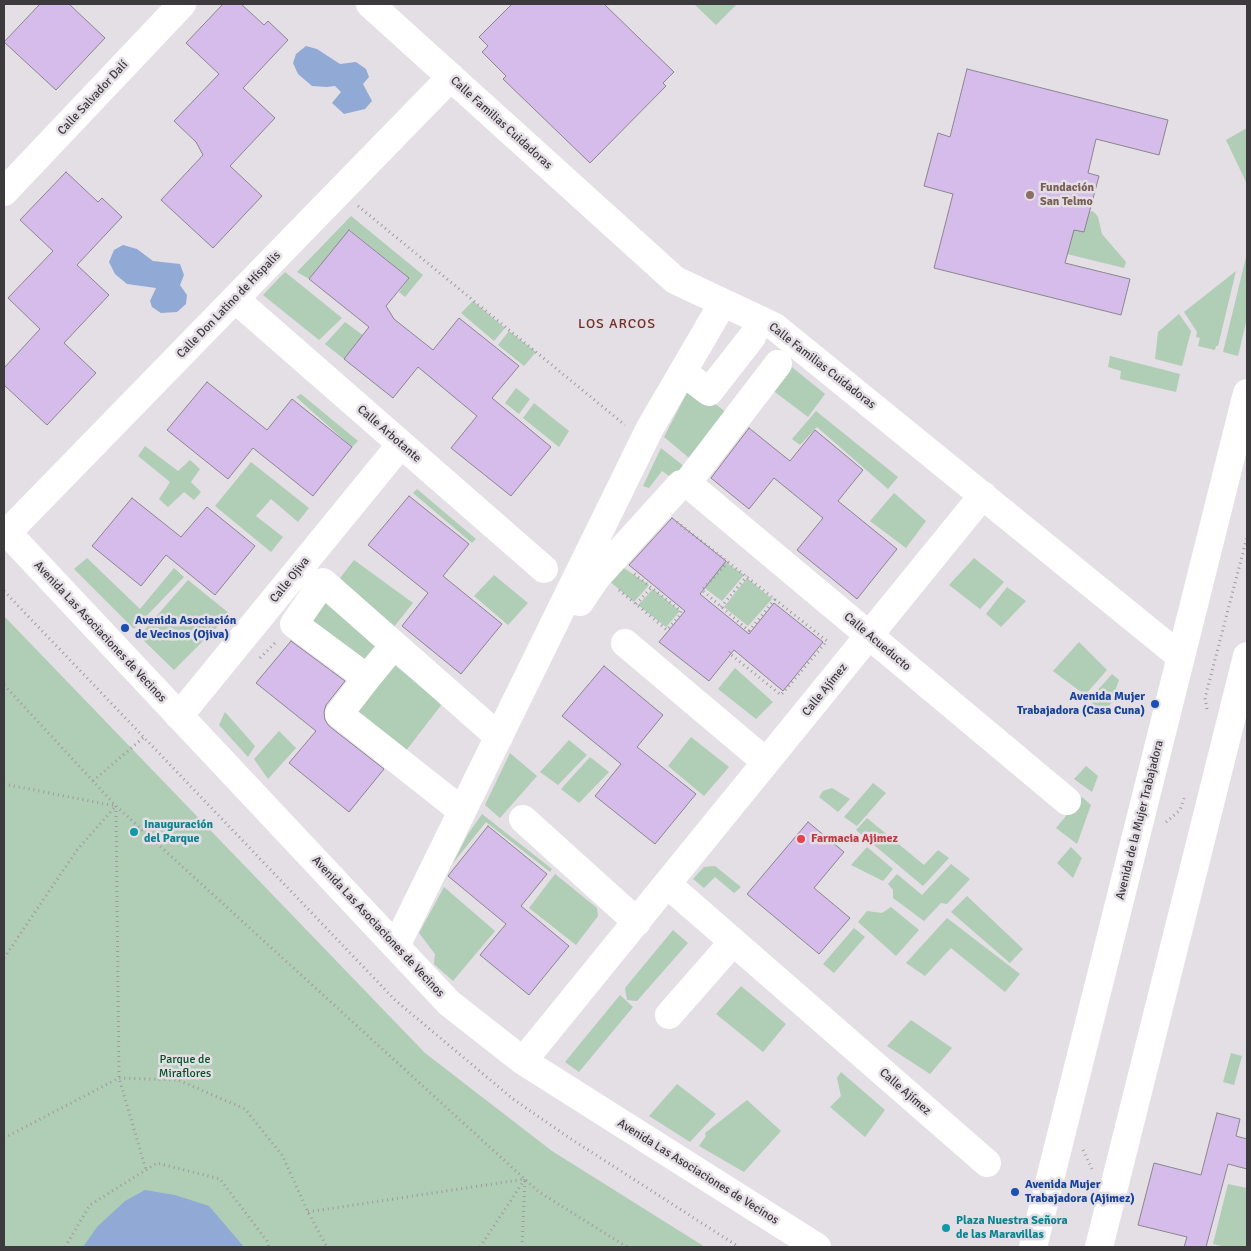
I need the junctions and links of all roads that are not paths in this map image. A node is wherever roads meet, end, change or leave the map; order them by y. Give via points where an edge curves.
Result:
1 (182, 4) edge
2 (370, 4) edge
3 (450, 77) junction
4 (4, 192) edge
5 (235, 299) junction
6 (717, 312) dead end
7 (752, 338) dead end
8 (778, 364) dead end
9 (683, 372) junction
10 (709, 392) junction
11 (1247, 393) edge
12 (730, 411) dead end
13 (401, 444) junction
14 (684, 483) junction
15 (984, 495) junction
16 (6, 531) edge
17 (544, 569) dead end
18 (554, 624) junction
19 (870, 635) junction
20 (625, 643) dead end
21 (394, 645) junction
22 (1247, 656) edge
23 (1181, 657) junction
24 (367, 678) junction
25 (179, 716) junction
26 (498, 737) junction
27 (766, 762) junction
28 (1067, 801) dead end
29 (462, 811) junction
30 (523, 819) dead end
31 (667, 884) junction
32 (636, 922) junction
33 (733, 942) junction
34 (396, 946) junction
35 (669, 1015) dead end
36 (523, 1061) junction
37 (987, 1163) dead end
38 (817, 1247) edge
39 (1033, 1247) edge
40 (1099, 1247) edge

1 - 4 street, Calle Salvador Dalí
2 - 3 street, Calle Familias Cuidadoras
3 - 5 street, Calle Don Latino de Híspalis
3 - 15 street, Calle Familias Cuidadoras via 675,280 775,327
5 - 13 street, Calle Arbotante
5 - 16 street, Calle Don Latino de Híspalis
6 - 9 street
7 - 10 street
8 - 14 street
9 - 10 street
9 - 18 street via 644,441
10 - 12 street
11 - 23 street, Avenida de la Mujer Trabajadora
13 - 17 street, Calle Arbotante
13 - 25 street, Calle Ojiva
14 - 18 street via 596,578 561,630
14 - 19 street, Calle Acueducto
15 - 19 street, Calle Ajímez
15 - 23 street, Calle Familias Cuidadoras
16 - 25 street, Avenida Las Asociaciones de Vecinos
18 - 26 street
19 - 27 street, Calle Ajímez
19 - 28 street, Calle Acueducto
20 - 27 street
21 - 24 street
21 - 24 street via 323,582 294,624
21 - 26 street
22 - 40 street
23 - 39 street, Avenida de la Mujer Trabajadora
24 - 29 street via 339,714
25 - 34 street, Avenida Las Asociaciones de Vecinos
26 - 29 street
27 - 31 street, Calle Ajímez
29 - 34 street
30 - 32 street
31 - 32 street, Calle Ajímez
31 - 33 street, Calle Ajímez
32 - 36 street, Calle Ajímez
33 - 35 street
33 - 37 street, Calle Ajímez
34 - 36 street, Avenida Las Asociaciones de Vecinos via 449,1003
36 - 38 street, Avenida Las Asociaciones de Vecinos

